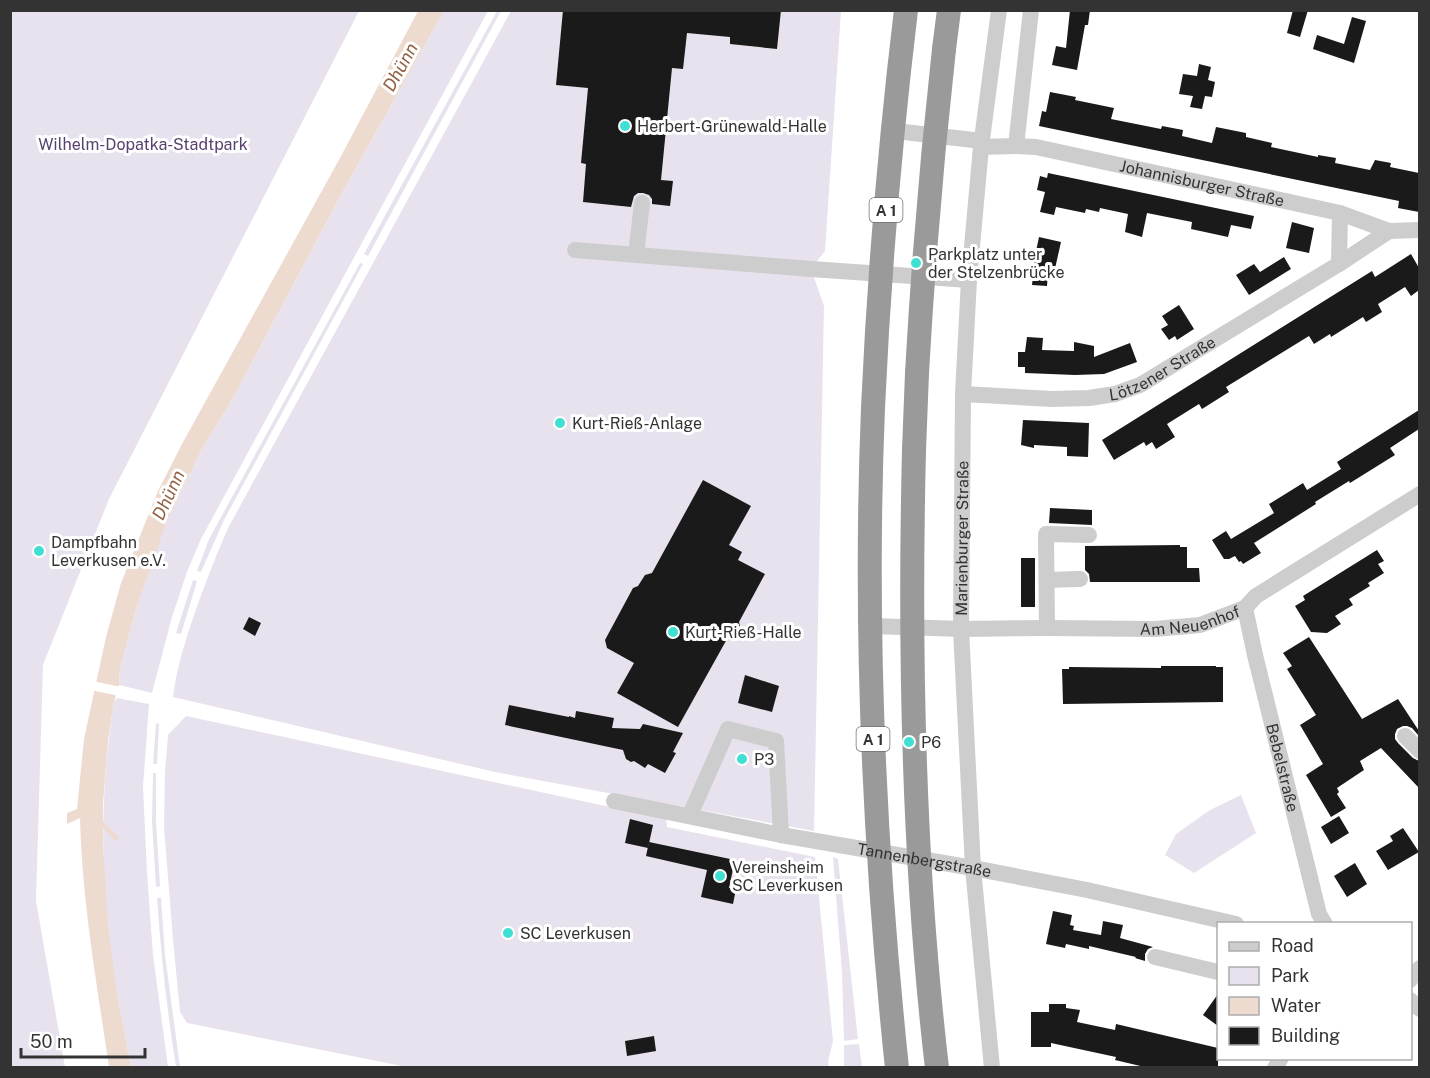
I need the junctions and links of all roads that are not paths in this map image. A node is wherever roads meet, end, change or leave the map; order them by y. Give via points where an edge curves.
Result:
1 (906, 10) edge
2 (949, 10) edge
3 (999, 10) edge
4 (1031, 10) edge
5 (904, 132) dead end
6 (982, 144) junction
7 (1016, 146) junction
8 (642, 203) dead end
9 (1340, 213) junction
10 (1419, 230) edge
11 (1389, 231) junction
12 (575, 249) dead end
13 (636, 255) junction
14 (1339, 264) junction
15 (969, 280) junction
16 (963, 394) junction
17 (1419, 494) edge
18 (1089, 535) dead end
19 (1080, 579) dead end
20 (1047, 580) junction
21 (1245, 608) junction
22 (873, 626) dead end
23 (1047, 628) junction
24 (961, 629) junction
25 (1405, 736) dead end
26 (1419, 751) edge
27 (614, 801) dead end
28 (690, 816) junction
29 (780, 835) junction
30 (973, 868) junction
31 (1227, 922) edge
32 (1324, 922) edge
33 (1155, 957) dead end
34 (1217, 972) edge
35 (897, 1068) edge
36 (937, 1068) edge
37 (992, 1068) edge

1 - 35 highway, A 1, bridge via 879,300 871,515 875,785
2 - 36 highway, A 1, bridge via 923,265 912,534 916,783
3 - 6 street, Marienburger Straße
4 - 7 street
5 - 6 street, Johannisburger Straße
6 - 7 street, Johannisburger Straße
6 - 15 street, Marienburger Straße
7 - 9 street, Johannisburger Straße via 1036,147
8 - 13 street
9 - 11 street, Johannisburger Straße
9 - 14 street
10 - 11 street, Johannisburger Straße
11 - 14 street, Lötzener Straße
12 - 13 street
13 - 15 street
14 - 16 street, Lötzener Straße via 1140,385 1115,394 1052,399
15 - 16 street, Marienburger Straße
16 - 24 street, Marienburger Straße
17 - 21 street, Am Neuenhof via 1256,596
18 - 20 street via 1046,534
19 - 20 street
20 - 23 street
21 - 23 street, Am Neuenhof via 1200,625 1155,629
21 - 32 street, Bebelstraße
22 - 24 street, Am Neuenhof
23 - 24 street, Am Neuenhof
24 - 30 street, Marienburger Straße
25 - 26 street
27 - 28 street, Tannenbergstraße
28 - 29 street, Tannenbergstraße
28 - 29 street via 728,729 776,741
29 - 30 street, Tannenbergstraße
30 - 31 street, Tannenbergstraße
30 - 37 street, Marienburger Straße
33 - 34 street

